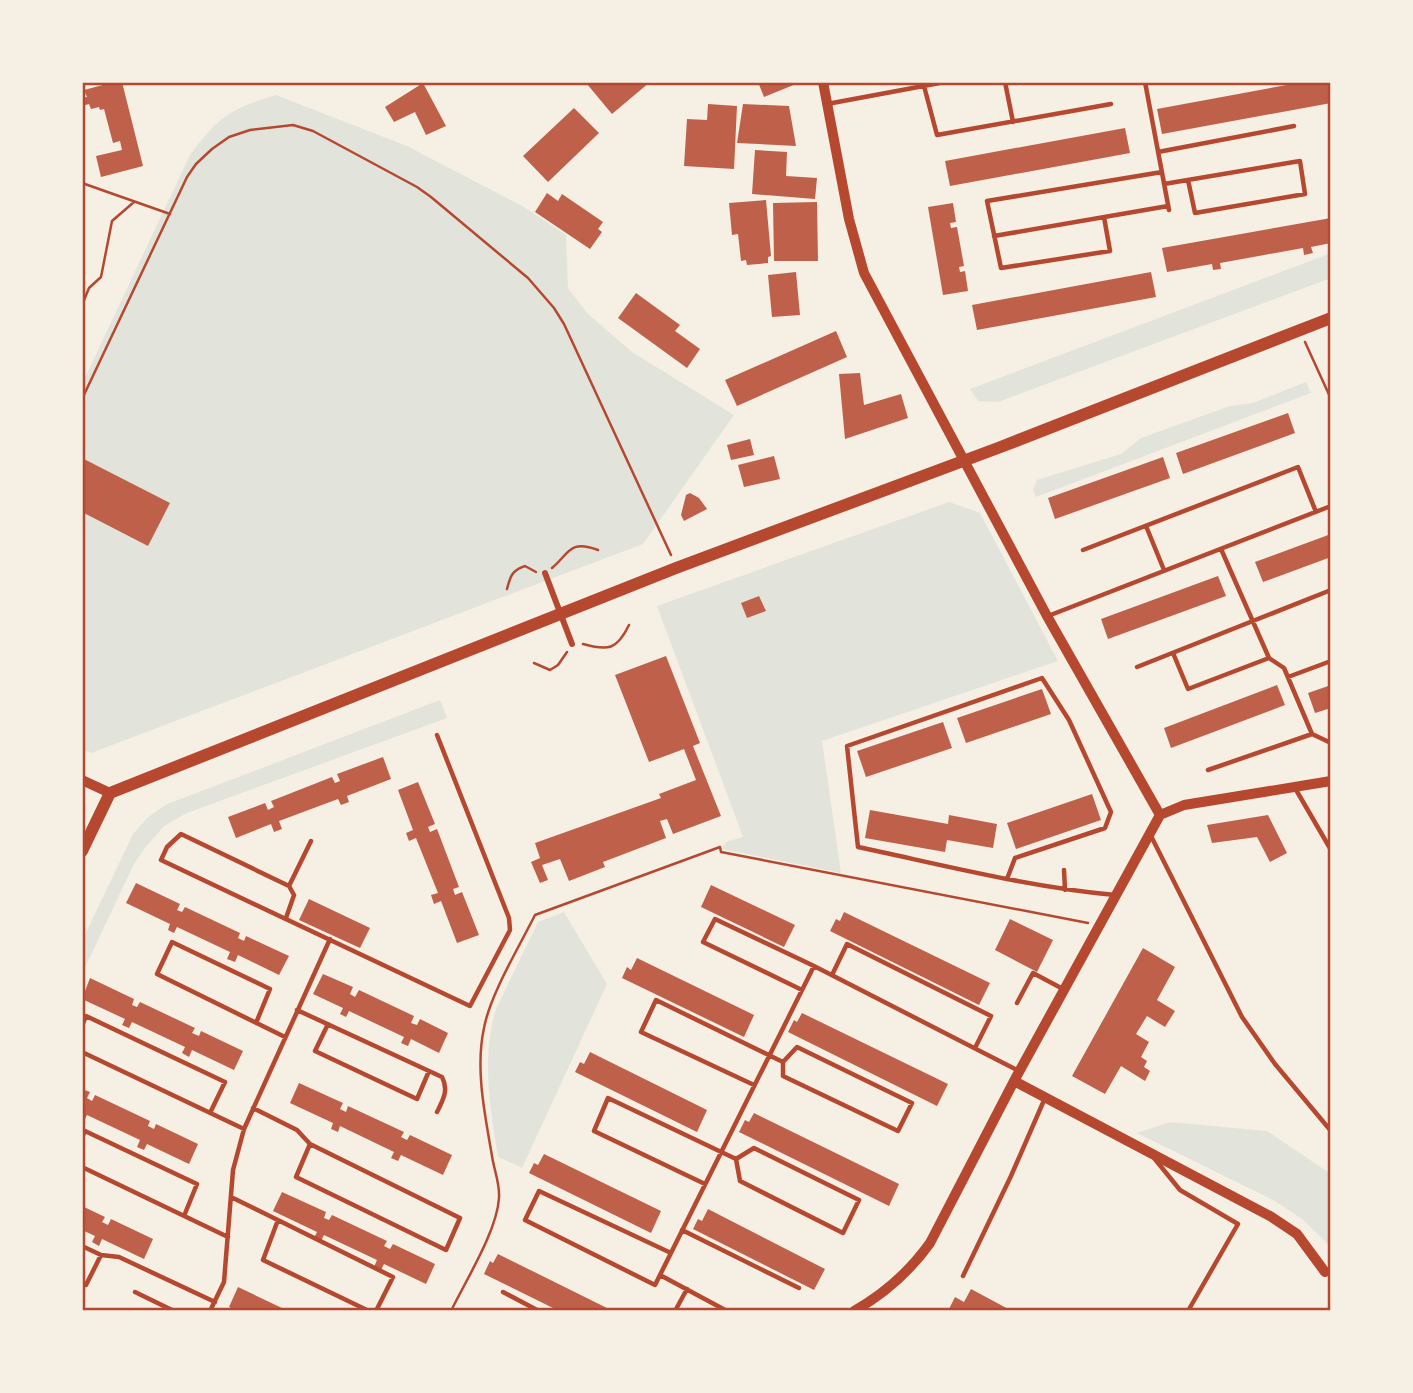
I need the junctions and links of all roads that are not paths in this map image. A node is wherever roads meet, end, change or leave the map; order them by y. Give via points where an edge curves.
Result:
1 (823, 82) edge
2 (945, 82) edge
3 (1005, 82) edge
4 (1145, 82) edge
5 (924, 86) junction
6 (827, 104) junction
7 (1111, 104) dead end
8 (1013, 122) junction
9 (1294, 126) dead end
10 (1158, 152) junction
11 (1161, 172) junction
12 (1188, 180) junction
13 (1164, 184) junction
14 (1104, 217) junction
15 (994, 236) junction
16 (1331, 318) edge
17 (965, 460) junction
18 (1331, 506) edge
19 (1316, 512) junction
20 (1146, 526) junction
21 (1221, 549) junction
22 (1083, 550) dead end
23 (1164, 570) junction
24 (545, 573) road end
25 (1331, 590) edge
26 (1047, 616) junction
27 (1252, 620) junction
28 (572, 644) road end
29 (1174, 653) junction
30 (1269, 658) junction
31 (1331, 660) edge
32 (1138, 667) dead end
33 (1288, 677) junction
34 (1312, 734) junction
35 (437, 735) dead end
36 (1331, 743) edge
37 (1208, 770) dead end
38 (82, 780) edge
39 (1331, 781) edge
40 (1294, 787) junction
41 (110, 793) junction
42 (1160, 815) junction
43 (1150, 835) junction
44 (311, 841) dead end
45 (1331, 850) edge
46 (82, 851) edge
47 (1064, 870) dead end
48 (1007, 879) junction
49 (289, 886) junction
50 (1065, 890) junction
51 (1116, 895) junction
52 (286, 918) junction
53 (330, 939) junction
54 (814, 966) junction
55 (832, 975) junction
56 (1064, 989) junction
57 (802, 990) junction
58 (1017, 1003) dead end
59 (297, 1010) junction
60 (256, 1023) junction
61 (328, 1024) junction
62 (82, 1026) edge
63 (285, 1037) junction
64 (975, 1048) junction
65 (82, 1052) edge
66 (770, 1056) junction
67 (783, 1062) junction
68 (429, 1071) junction
69 (1017, 1076) junction
70 (754, 1085) junction
71 (1045, 1097) junction
72 (253, 1108) junction
73 (438, 1112) dead end
74 (210, 1113) junction
75 (244, 1129) junction
76 (1331, 1131) edge
77 (82, 1136) edge
78 (310, 1144) junction
79 (722, 1152) junction
80 (1149, 1152) junction
81 (736, 1159) junction
82 (82, 1167) edge
83 (705, 1184) junction
84 (231, 1197) junction
85 (184, 1216) junction
86 (278, 1220) junction
87 (682, 1230) junction
88 (228, 1237) junction
89 (82, 1246) edge
90 (671, 1253) junction
91 (101, 1255) junction
92 (1325, 1272) dead end
93 (660, 1275) junction
94 (963, 1276) dead end
95 (82, 1283) edge
96 (687, 1289) junction
97 (799, 1289) dead end
98 (135, 1292) dead end
99 (503, 1292) dead end
100 (215, 1302) junction
101 (174, 1311) edge
102 (210, 1311) edge
103 (369, 1311) edge
104 (376, 1311) edge
105 (539, 1311) edge
106 (675, 1311) edge
107 (727, 1311) edge
108 (854, 1311) edge
109 (1188, 1311) edge

1 - 6 street
2 - 5 lane
3 - 8 lane
4 - 10 lane
5 - 6 lane
5 - 8 lane via 937,135
6 - 17 street via 863,270
7 - 8 lane
9 - 10 lane
10 - 11 lane
11 - 13 lane
11 - 15 lane via 987,201
12 - 12 lane via 1300,161 1305,194 1195,212
12 - 13 lane
13 - 14 lane via 1168,208
14 - 15 lane
14 - 15 lane via 1110,251 1001,268
16 - 17 main road
17 - 26 street
17 - 41 main road via 676,568
18 - 19 lane
19 - 20 lane via 1298,467
19 - 21 lane
20 - 22 lane
20 - 23 lane
21 - 23 lane
21 - 27 lane
23 - 26 lane
24 - 28 street
25 - 27 lane
26 - 42 street
27 - 29 lane
27 - 30 lane
29 - 30 lane via 1188,689
29 - 32 lane
30 - 33 lane via 1284,667
31 - 33 lane
33 - 34 lane
34 - 36 lane
34 - 37 lane
35 - 53 lane via 510,930 470,1006
38 - 41 street
39 - 40 street
40 - 42 street via 1184,805
40 - 45 lane
41 - 46 main road
42 - 43 street
43 - 51 street
43 - 76 lane via 1242,1017
44 - 49 lane
47 - 50 lane
48 - 48 lane via 858,847 847,746 1042,678 1069,720 1111,812 1105,828 1015,858
48 - 50 lane
49 - 52 lane via 294,895
49 - 52 lane via 181,834 161,860
50 - 51 lane
51 - 56 street
52 - 53 lane
53 - 59 lane
54 - 55 lane
54 - 57 lane
54 - 57 lane via 715,919 703,942
55 - 64 lane
55 - 64 lane via 847,944 991,1016
56 - 58 lane via 1033,973
56 - 69 street
57 - 66 lane
59 - 61 lane
59 - 63 lane
60 - 60 lane via 270,989 172,942 157,974
60 - 63 lane
61 - 68 lane
61 - 68 lane via 315,1051 416,1099
62 - 74 lane via 86,1016 225,1082
63 - 72 lane
64 - 69 lane
65 - 74 lane
66 - 67 lane
66 - 70 lane
66 - 70 lane via 656,1000 641,1032
67 - 67 lane via 783,1076 898,1131 912,1103 797,1047
68 - 73 lane via 442,1077 446,1085
69 - 71 street
69 - 108 street via 930,1243 884,1292
70 - 79 lane
71 - 80 street
71 - 94 lane
72 - 75 lane
72 - 78 lane via 297,1130
74 - 75 lane
75 - 84 lane
77 - 85 lane via 85,1131 197,1184
78 - 78 lane via 460,1219 446,1250 296,1177
79 - 81 lane
79 - 83 lane
79 - 83 lane via 608,1098 594,1131
80 - 92 street via 1297,1234
80 - 109 lane via 1180,1191 1238,1224
81 - 81 lane via 740,1181 843,1233 859,1200 754,1148
82 - 85 lane
83 - 87 lane
84 - 86 lane
84 - 88 lane
85 - 88 lane
86 - 103 lane via 263,1260
86 - 104 lane via 393,1277
87 - 90 lane
87 - 97 lane
88 - 100 lane via 225,1282
89 - 91 lane
90 - 93 lane
90 - 93 lane via 539,1191 524,1220 655,1285
91 - 95 lane via 86,1285
91 - 100 lane via 119,1257
93 - 96 lane
96 - 106 lane
96 - 107 lane
98 - 101 lane
99 - 105 lane
100 - 102 lane

